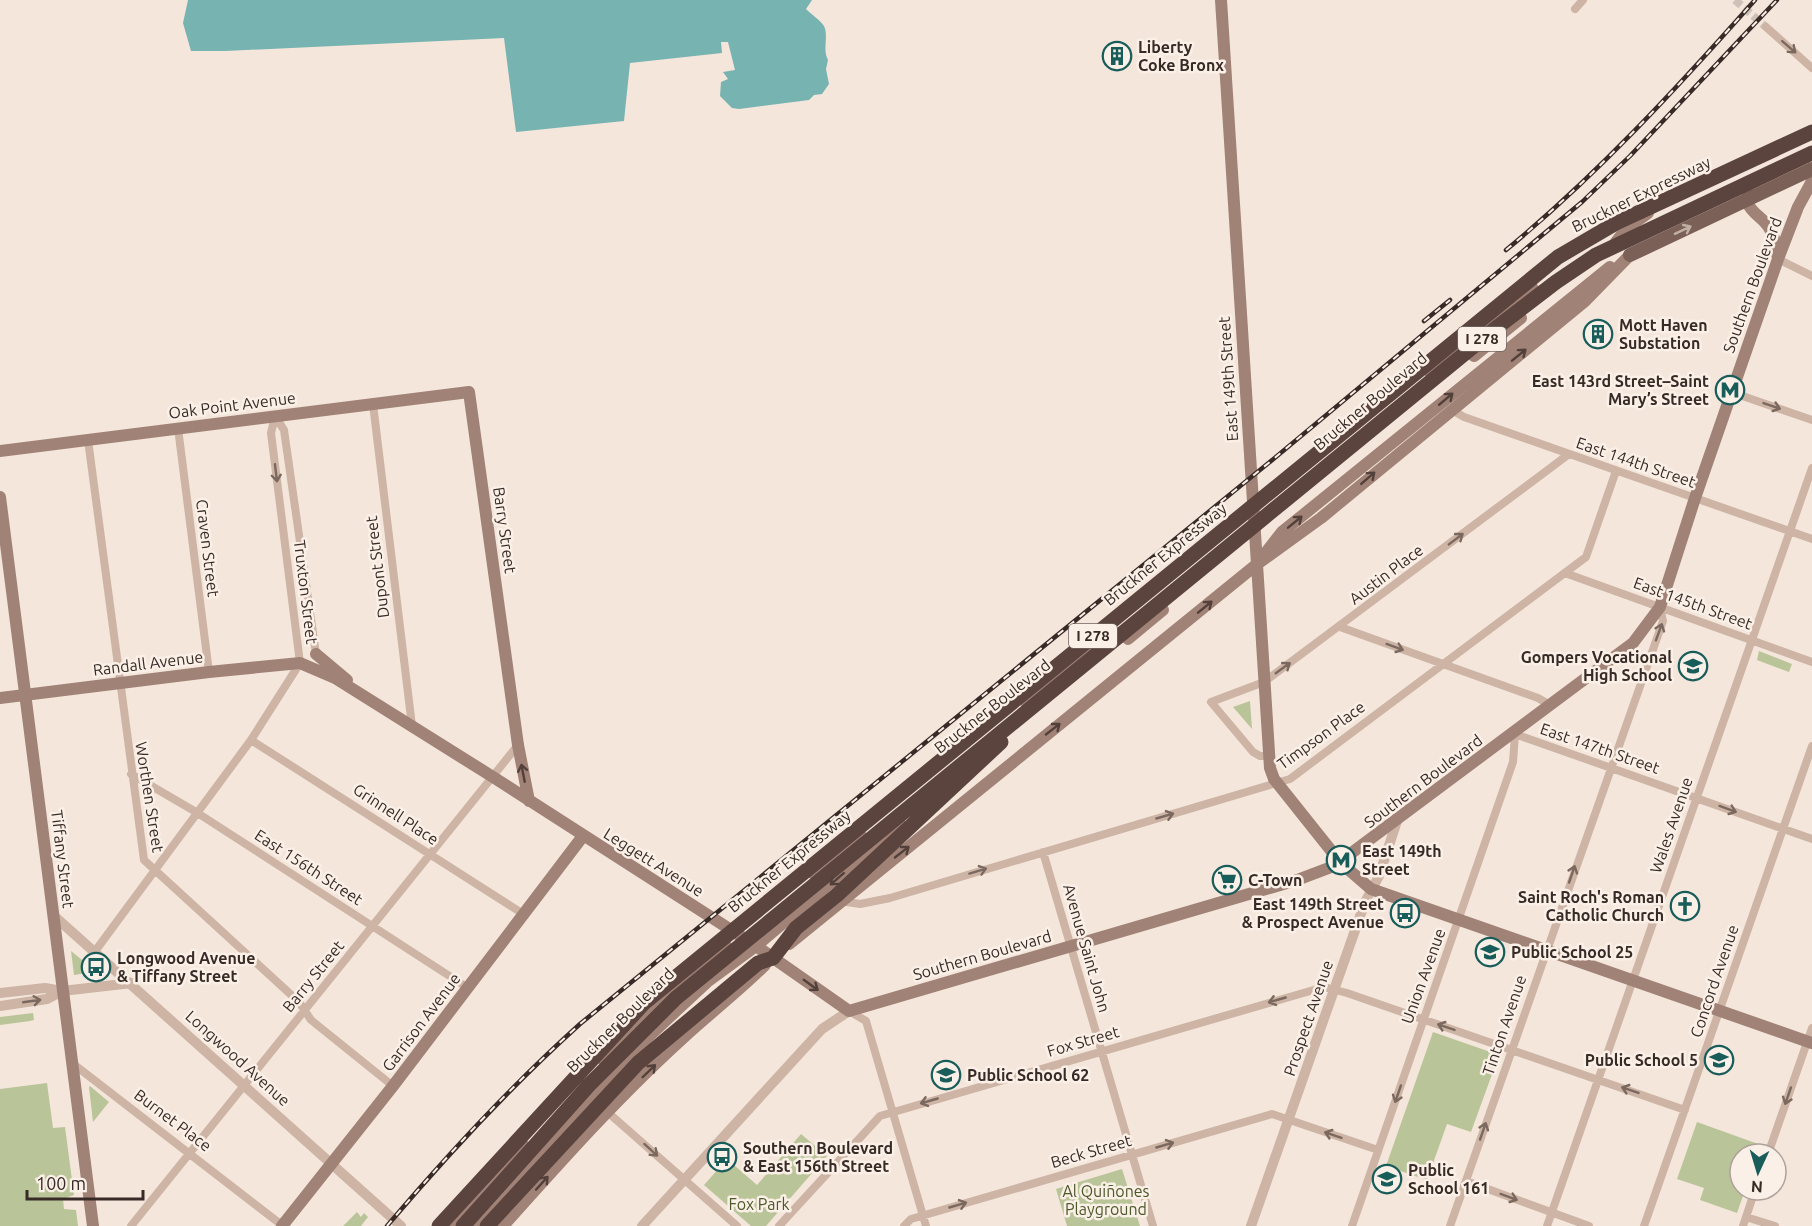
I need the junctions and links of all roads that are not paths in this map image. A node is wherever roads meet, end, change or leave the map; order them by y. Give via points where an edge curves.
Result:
1 (1221, 0) edge
2 (1583, 0) edge
3 (1575, 9) dead end
4 (1766, 27) tunnel mouth
5 (1812, 68) edge
6 (1812, 135) edge
7 (1812, 146) edge
8 (1812, 153) edge
9 (1812, 169) edge
10 (1759, 171) junction
11 (1812, 181) edge
12 (1746, 201) junction
13 (1651, 211) junction
14 (1616, 242) junction
15 (1630, 255) junction
16 (1778, 259) junction
17 (1812, 276) edge
18 (1502, 333) junction
19 (1449, 357) junction
20 (469, 392) joint
21 (1731, 392) junction
22 (373, 404) junction
23 (1452, 410) junction
24 (275, 416) junction
25 (1812, 420) edge
26 (178, 428) junction
27 (88, 440) junction
28 (0, 451) edge
29 (1569, 454) junction
30 (1812, 468) edge
31 (1616, 471) junction
32 (0, 497) edge
33 (1695, 498) junction
34 (1254, 519) junction
35 (1789, 531) junction
36 (1254, 534) junction
37 (1812, 539) edge
38 (1256, 566) junction
39 (1564, 573) junction
40 (1660, 607) junction
41 (1340, 627) junction
42 (1751, 640) junction
43 (1629, 647) junction
44 (316, 654) joint
45 (1812, 662) edge
46 (300, 663) junction
47 (1444, 664) junction
48 (1648, 664) junction
49 (208, 672) junction
50 (1071, 676) junction
51 (1264, 682) junction
52 (119, 683) junction
53 (358, 692) junction
54 (25, 695) junction
55 (0, 698) edge
56 (1550, 705) junction
57 (412, 726) junction
58 (1515, 734) junction
59 (251, 740) junction
60 (518, 745) junction
61 (1812, 746) edge
62 (1269, 756) junction
63 (1610, 767) junction
64 (131, 774) junction
65 (493, 777) junction
66 (1276, 783) junction
67 (1696, 797) junction
68 (529, 801) junction
69 (196, 812) junction
70 (1397, 821) junction
71 (1783, 828) junction
72 (583, 836) junction
73 (1812, 838) edge
74 (1043, 852) junction
75 (430, 854) junction
76 (1341, 863) junction
77 (154, 871) junction
78 (1371, 889) junction
79 (839, 898) junction
80 (53, 915) junction
81 (525, 915) junction
82 (1459, 920) junction
83 (373, 926) junction
84 (733, 932) junction
85 (756, 946) junction
86 (1071, 946) junction
87 (96, 950) junction
88 (1546, 950) junction
89 (773, 958) junction
90 (1634, 980) junction
91 (132, 983) junction
92 (468, 988) junction
93 (1334, 988) junction
94 (62, 991) junction
95 (0, 993) edge
96 (0, 1006) edge
97 (849, 1011) junction
98 (1720, 1011) junction
99 (305, 1012) junction
100 (1424, 1019) junction
101 (1812, 1028) edge
102 (1810, 1042) edge
103 (1511, 1049) junction
104 (1101, 1051) junction
105 (72, 1062) junction
106 (1598, 1080) junction
107 (245, 1085) junction
108 (577, 1085) junction
109 (393, 1086) junction
110 (591, 1097) junction
111 (1685, 1110) junction
112 (607, 1111) junction
113 (892, 1111) junction
114 (1288, 1119) junction
115 (1772, 1142) edge
116 (1378, 1150) junction
117 (191, 1153) junction
118 (1132, 1154) junction
119 (332, 1163) junction
120 (684, 1180) junction
121 (1466, 1181) junction
122 (1751, 1202) edge
123 (1552, 1212) junction
124 (923, 1215) junction
125 (1746, 1216) junction
126 (400, 1225) edge
127 (93, 1226) edge
128 (131, 1226) edge
129 (283, 1226) edge
130 (439, 1226) edge
131 (451, 1226) edge
132 (463, 1226) edge
133 (476, 1226) edge
134 (487, 1226) edge
135 (503, 1226) edge
136 (642, 1226) edge
137 (736, 1226) edge
138 (779, 1226) edge
139 (904, 1226) edge
140 (926, 1226) edge
141 (1153, 1226) edge
142 (1251, 1226) edge
143 (1352, 1226) edge
144 (1450, 1226) edge
145 (1547, 1226) edge
146 (1589, 1226) edge
147 (1644, 1226) edge
148 (1743, 1226) edge
149 (1775, 1226) edge

1 - 34 main road, East 149th Street
2 - 3 street
4 -> 5 street
6 - 13 main road, Bruckner Boulevard
6 - 130 highway, Bruckner Expressway / I 278 via 1595,234 1534,276 644,1003
7 - 10 main road, Bruckner Boulevard
8 - 50 highway, Bruckner Expressway / I 278 via 1619,243 1556,282
9 - 12 main road
10 - 12 main road
10 - 14 main road, Bruckner Boulevard
11 - 16 main road, Southern Boulevard
15 -> 12 main road
12 - 16 main road via 1754,216 1767,224 1772,233
13 - 14 main road via 1626,228
13 - 19 main road, Bruckner Boulevard via 1580,249
14 - 18 main road, Bruckner Boulevard
23 -> 15 main road via 1585,301
38 -> 15 main road via 1282,532 1578,291
16 - 17 street
16 - 21 main road, Southern Boulevard
18 - 19 main road
18 - 36 main road, Bruckner Boulevard
19 - 34 main road, Bruckner Boulevard
20 - 22 main road, Oak Point Avenue
20 - 60 main road, Barry Street
21 -> 25 street
21 - 33 main road, Southern Boulevard
22 - 24 main road, Oak Point Avenue
22 - 57 street, Dupont Street
23 - 29 street, East 144th Street
38 -> 23 main road
24 - 26 main road, Oak Point Avenue
24 - 44 street, Truxton Street via 284,429
24 -> 46 street, Truxton Street via 271,434
26 - 27 main road, Oak Point Avenue
26 - 49 street, Craven Street
27 - 28 main road, Oak Point Avenue
27 - 52 street, Worthen Street
29 - 31 street, East 144th Street
41 -> 29 street, Austin Place
30 - 35 street, Wales Avenue
31 - 33 street, East 144th Street
31 - 39 street, Timpson Place via 1586,556
32 - 54 main road, Tiffany Street
33 - 35 street, East 144th Street
33 - 40 main road, Southern Boulevard
34 - 36 main road, East 149th Street
34 - 84 main road, Bruckner Boulevard
35 - 37 street, East 144th Street
35 - 42 street, Wales Avenue
36 - 38 main road, East 149th Street
36 -> 85 main road, Bruckner Boulevard
38 - 51 main road, East 149th Street
79 -> 38 main road
39 - 40 street, East 145th Street
39 - 47 street, Timpson Place
40 - 42 street, East 145th Street
40 - 43 main road, Southern Boulevard via 1643,634
48 -> 40 street, Tinton Avenue via 1663,621
41 -> 47 street, East 147th Street
51 -> 41 street, Austin Place
42 - 45 street, East 145th Street
42 - 67 street, Wales Avenue
43 - 48 street
43 - 56 main road, Southern Boulevard
44 - 53 main road via 340,671
46 - 49 main road, Randall Avenue
46 - 53 main road, Leggett Avenue
46 - 59 street, Truxton Street
47 - 56 street, East 147th Street
47 - 66 street, Timpson Place via 1290,779
48 - 63 street, Tinton Avenue
49 - 52 main road, Randall Avenue
50 - 79 highway
50 - 132 highway, Bruckner Expressway / I 278 via 676,998 589,1085
51 - 62 main road, East 149th Street
51 - 62 street, Austin Place via 1212,702 1253,752
52 - 54 main road, Randall Avenue
52 - 64 street, Worthen Street
53 - 57 main road, Leggett Avenue
54 - 55 main road, Randall Avenue
54 - 80 main road, Tiffany Street
56 - 58 main road, Southern Boulevard
57 - 65 main road, Leggett Avenue
58 - 63 street, East 147th Street
58 - 70 main road, Southern Boulevard
58 - 82 street, Union Avenue via 1513,762
59 - 69 street, Truxton Street
59 - 75 street, Grinnell Place
60 - 65 street, Barry Street
68 -> 60 main road, Barry Street
61 - 71 street, Concord Avenue
62 - 66 main road, East 149th Street
63 - 67 street, East 147th Street
88 -> 63 street, Tinton Avenue
64 - 69 street, East 156th Street
64 - 77 street, Worthen Street via 144,860
65 - 68 main road, Leggett Avenue
65 - 75 street, Barry Street
74 -> 66 street, Timpson Place
66 - 76 main road, East 149th Street
67 -> 71 street, East 147th Street
67 - 90 street, Wales Avenue
68 - 72 main road, Leggett Avenue
69 - 77 street, Truxton Street
69 - 83 street, East 156th Street
70 - 76 main road, Southern Boulevard
70 - 78 street, Prospect Avenue
71 - 73 street, East 147th Street
71 - 98 street, Concord Avenue
72 - 81 main road, Garrison Avenue
72 - 84 main road, Leggett Avenue
79 -> 74 street, Timpson Place via 860,904 890,898
74 - 86 street, Avenue Saint John
75 - 81 street, Grinnell Place
75 - 83 street, Barry Street
76 - 78 main road, East 149th Street
76 - 86 main road, Southern Boulevard via 1297,880
77 - 87 street, Truxton Street
77 - 99 street, Worthen Street via 299,1002
78 - 82 main road, East 149th Street
78 - 93 street, Prospect Avenue
79 - 89 highway via 796,928
80 - 87 street, Longwood Avenue
80 - 94 main road, Tiffany Street
81 - 92 main road, Garrison Avenue
82 - 88 main road, East 149th Street
82 - 100 street, Union Avenue
83 - 92 street, East 156th Street
83 - 99 street, Barry Street
84 - 85 main road, Leggett Avenue
84 - 108 main road, Bruckner Boulevard
85 - 89 main road, Leggett Avenue
85 - 110 main road, Bruckner Boulevard via 707,982
86 - 97 main road, Southern Boulevard
86 - 104 street, Avenue Saint John
87 - 91 street, Longwood Avenue
88 - 90 main road, East 149th Street
88 - 103 street, Tinton Avenue
89 -> 97 main road, Leggett Avenue
112 -> 89 main road
89 - 134 highway via 758,963 659,1043
90 - 98 main road, East 149th Street
90 - 106 street, Wales Avenue
91 - 94 street
91 - 107 street, Longwood Avenue
92 - 109 main road, Garrison Avenue
93 - 100 street
93 -> 104 street, Fox Street via 1319,988
93 - 114 street, Prospect Avenue
94 - 95 street via 45,988
96 -> 94 street via 47,999
94 - 105 main road, Tiffany Street
97 - 113 street, Leggett Avenue via 866,1022
97 - 120 street, Southern Boulevard via 822,1029
98 - 102 main road, East 149th Street
98 - 111 street, Concord Avenue
99 - 107 street, Barry Street
99 - 109 street, Worthen Street
103 -> 100 street
100 -> 116 street, Union Avenue
101 - 102 street
102 -> 115 street
103 - 106 street
121 -> 103 street, Tinton Avenue
104 -> 113 street, Fox Street
104 - 118 street, Avenue Saint John
105 - 117 street, Burnet Place
105 - 127 main road, Tiffany Street
111 -> 106 street
106 - 123 street, Wales Avenue
107 - 117 street, Barry Street
107 - 119 street, Longwood Avenue
108 - 110 street
108 - 131 main road, Bruckner Boulevard
109 - 119 main road, Garrison Avenue
110 - 112 street
110 - 133 main road, Bruckner Boulevard
111 - 147 street, Concord Avenue
112 -> 120 street
135 -> 112 main road
113 - 124 street, Leggett Avenue
113 - 138 street, Fox Street via 880,1116
116 -> 114 street, Beck Street
118 -> 114 street, Beck Street via 1272,1114
114 - 142 street, Prospect Avenue
116 - 143 street, Union Avenue
117 - 128 street, Barry Street
117 - 129 street, Burnet Place
124 -> 118 street, Beck Street
118 - 141 street, Avenue Saint John
119 - 126 street, Longwood Avenue
119 - 129 main road, Garrison Avenue
120 - 136 street, Southern Boulevard
120 - 137 street
121 -> 123 street
121 - 144 street, Tinton Avenue
122 - 125 street
123 - 145 street, Wales Avenue
123 - 146 street
124 - 139 street, Beck Street
124 - 140 street, Leggett Avenue
125 - 148 street
125 - 149 street

